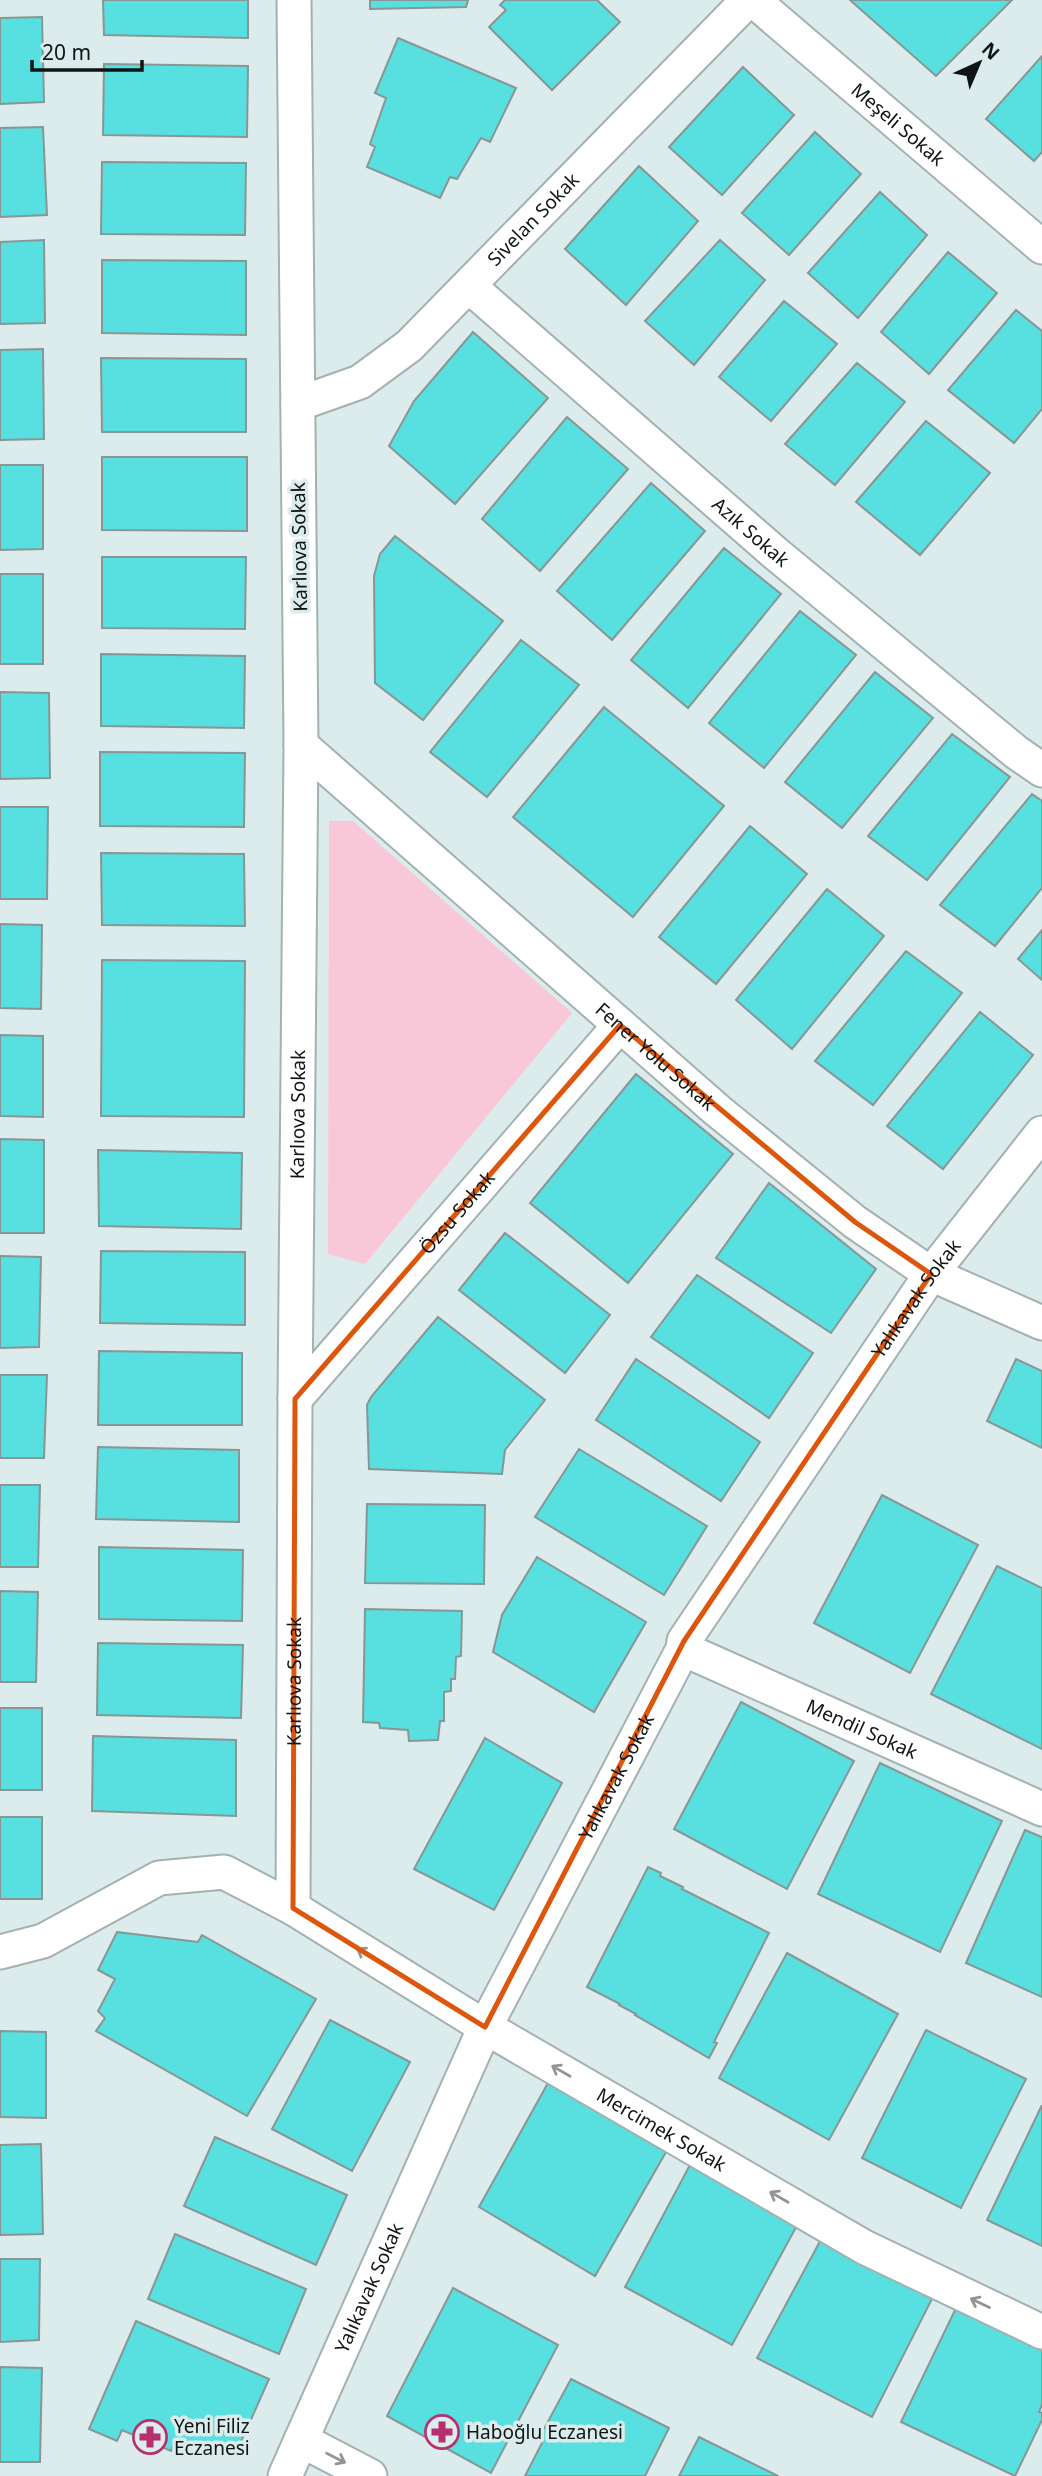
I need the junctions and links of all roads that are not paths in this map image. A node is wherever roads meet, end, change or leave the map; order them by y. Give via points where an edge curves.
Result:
1 (294, 0) edge
2 (748, 0) edge
3 (753, 0) edge
4 (1042, 247) edge
5 (468, 286) junction
6 (298, 404) junction
7 (302, 745) junction
8 (1042, 770) edge
9 (620, 1025) junction
10 (1042, 1133) edge
11 (931, 1274) junction
12 (1042, 1323) edge
13 (295, 1399) junction
14 (683, 1650) junction
15 (1042, 1809) edge
16 (293, 1908) junction
17 (0, 1952) edge
18 (485, 2027) junction
19 (1042, 2332) edge
20 (301, 2440) junction
21 (285, 2476) edge
22 (370, 2476) edge

1 - 6 street, Karlıova Sokak
2 - 5 street, Sivelan Sokak
3 - 4 street, Meşeli Sokak
5 - 6 street, Sivelan Sokak via 409,346 360,382
5 - 8 street, Azık Sokak via 775,553
6 - 7 street, Karlıova Sokak
7 - 9 street, Fener Yolu Sokak
7 - 13 street, Karlıova Sokak
9 - 11 street, Fener Yolu Sokak via 855,1222
9 - 13 street, Özsu Sokak
10 - 11 street, Yalıkavak Sokak
11 - 12 street, Fener Yolu Sokak
11 - 14 street, Yalıkavak Sokak via 684,1642
13 - 16 street, Karlıova Sokak
14 - 15 street, Mendil Sokak
14 - 18 street, Yalıkavak Sokak
16 - 17 street via 224,1872 159,1878 43,1941
18 -> 16 street, Mercimek Sokak
19 -> 18 street, Mercimek Sokak via 864,2247
18 - 20 street, Yalıkavak Sokak
20 - 21 street, Yalıkavak Sokak
20 -> 22 street

